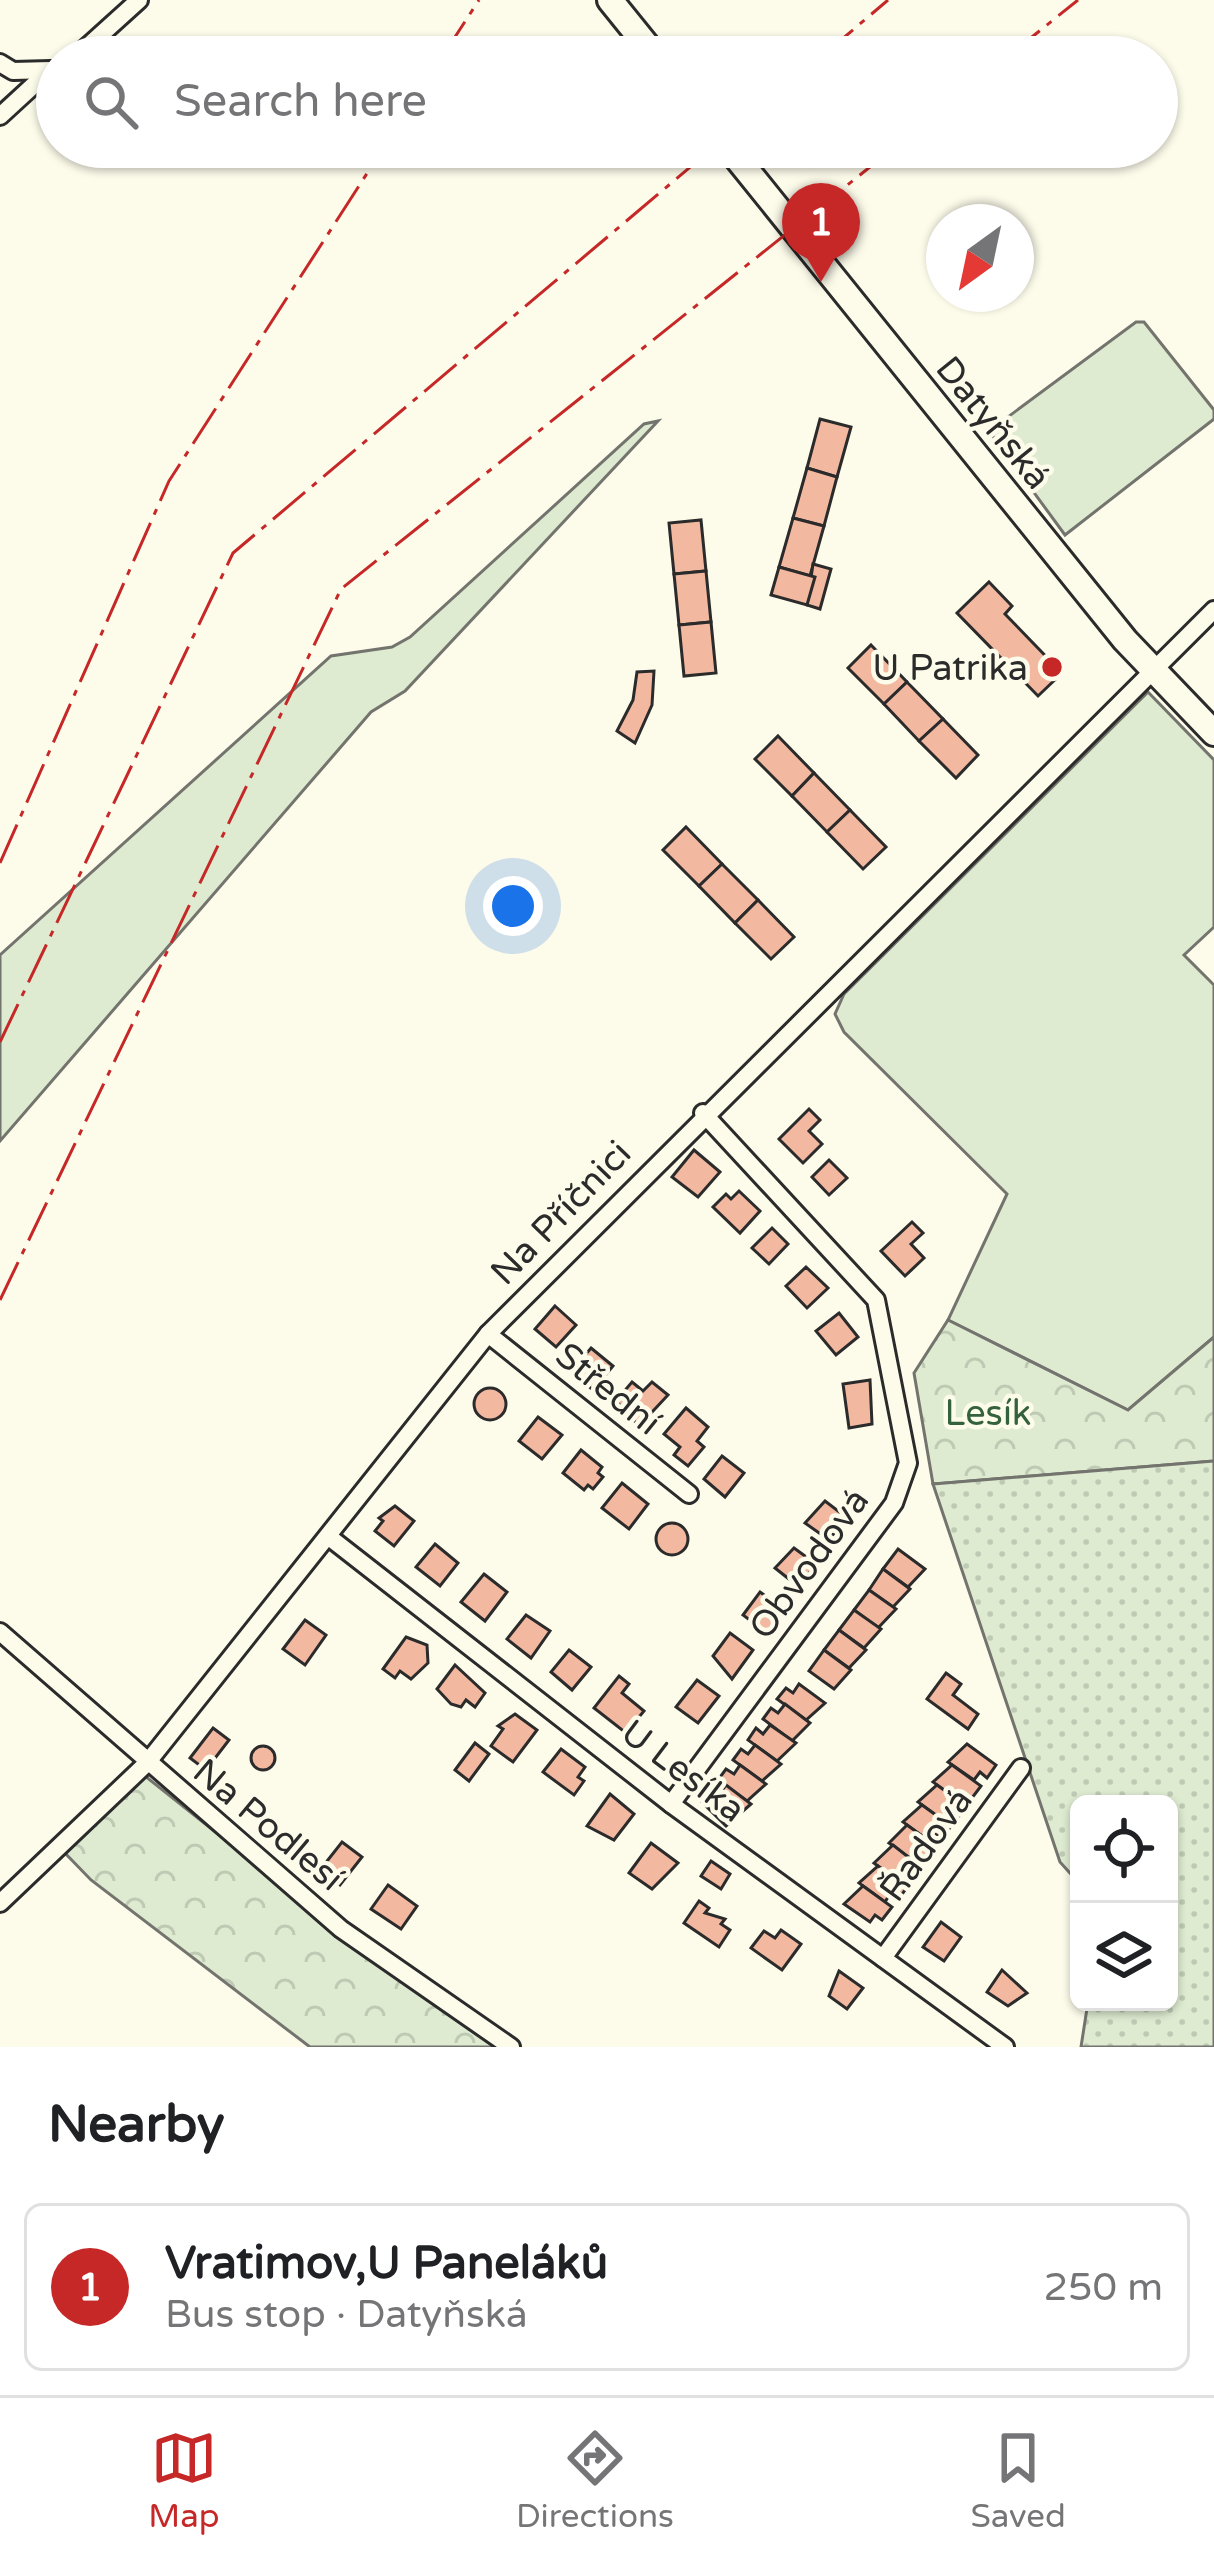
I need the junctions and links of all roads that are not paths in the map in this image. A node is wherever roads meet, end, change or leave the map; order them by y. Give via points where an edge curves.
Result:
1 (140, 0) edge
2 (610, 0) edge
3 (100, 36) edge
4 (639, 36) edge
5 (0, 64) edge
6 (36, 69) edge
7 (36, 84) edge
8 (0, 116) edge
9 (745, 168) edge
10 (1214, 610) edge
11 (1154, 671) junction
12 (1214, 733) edge
13 (703, 1113) junction
14 (488, 1334) junction
15 (689, 1494) dead end
16 (329, 1537) junction
17 (0, 1632) edge
18 (147, 1763) junction
19 (1021, 1768) dead end
20 (671, 1804) junction
21 (0, 1903) edge
22 (883, 1958) junction
23 (511, 2047) edge
24 (1005, 2047) edge

1 - 3 street
2 - 4 main road
5 - 6 street
7 - 8 street
9 - 11 main road, Datyňská
10 - 11 street, Na Příčnici
11 - 12 main road, Datyňská
11 - 13 street, Na Příčnici
13 - 14 street, Na Příčnici
13 - 20 street, Obvodová via 876,1300 908,1463 894,1503
14 - 15 street, Střední
14 - 16 street, Na Příčnici
16 - 18 street, Na Příčnici
16 - 20 street, U Lesíka
17 - 18 street, Na Podlesí
18 - 21 street, Na Příčnici
18 - 23 street, Na Podlesí via 341,1929
19 - 22 street, Řadová
20 - 22 street, U Lesíka
22 - 24 street, U Lesíka

